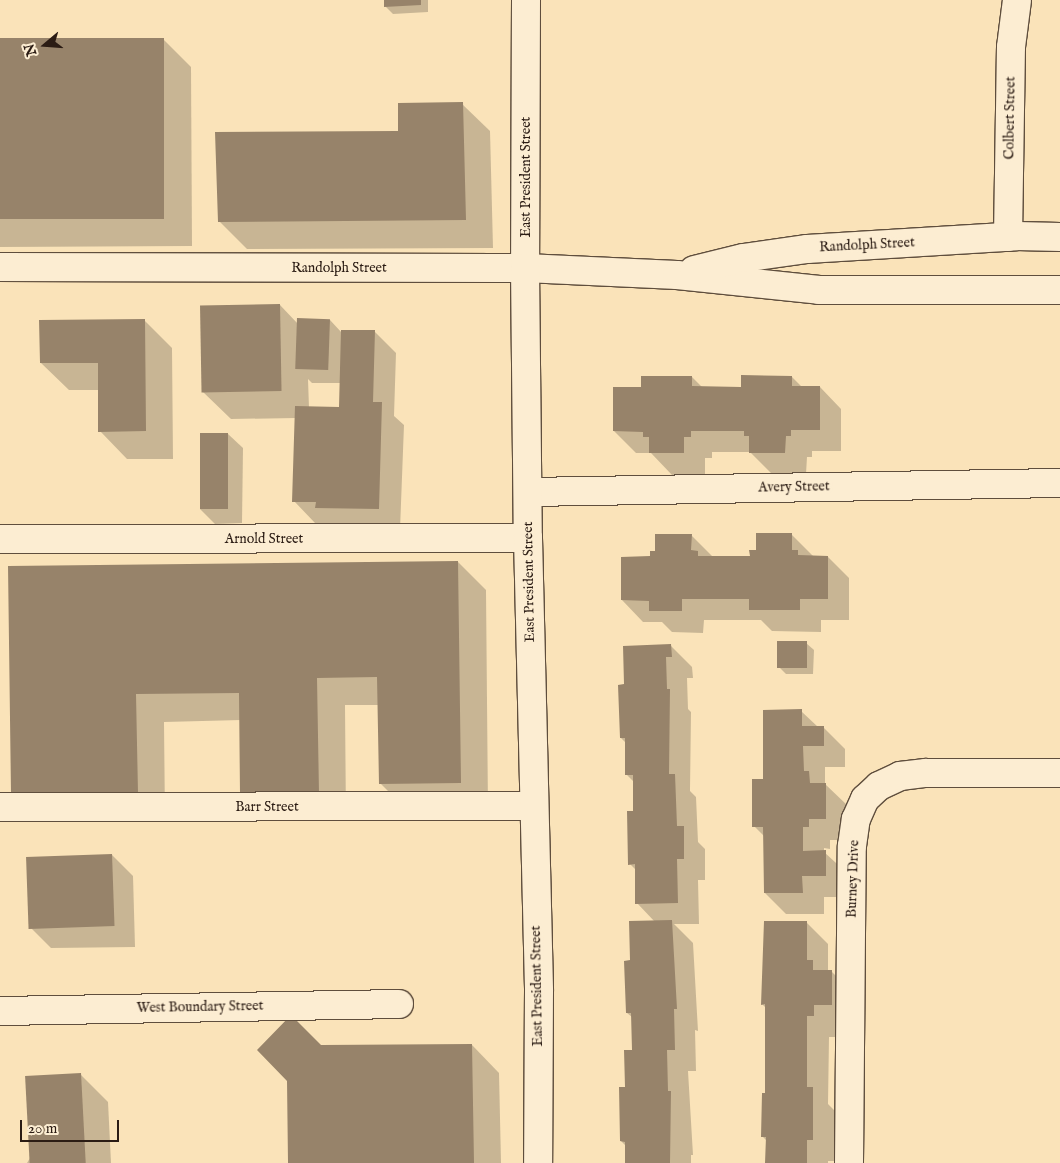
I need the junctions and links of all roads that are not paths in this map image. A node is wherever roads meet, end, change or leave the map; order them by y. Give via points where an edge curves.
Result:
1 (526, 0) edge
2 (1017, 0) edge
3 (1008, 237) junction
4 (1060, 237) edge
5 (0, 267) edge
6 (525, 268) junction
7 (677, 275) junction
8 (1060, 290) edge
9 (1060, 483) edge
10 (528, 492) junction
11 (528, 538) junction
12 (0, 539) edge
13 (1060, 773) edge
14 (533, 806) junction
15 (0, 808) edge
16 (399, 1004) dead end
17 (0, 1011) edge
18 (538, 1163) edge
19 (849, 1163) edge

1 - 6 street, East President Street
2 - 3 street, Colbert Street via 1011,47
3 - 4 street, Randolph Street
3 - 7 street, Randolph Street via 807,249 743,258
5 - 6 street, Randolph Street
6 - 7 street, Randolph Street
6 - 10 street, East President Street
7 - 8 street, Randolph Street via 819,290
9 - 10 street, Avery Street
10 - 11 street, East President Street
11 - 12 street, Arnold Street
11 - 14 street, East President Street
13 - 19 street, Burney Drive via 926,773 900,776 879,786 865,799 856,819 852,846
14 - 15 street, Barr Street
14 - 18 street, East President Street via 539,991
16 - 17 street, West Boundary Street

